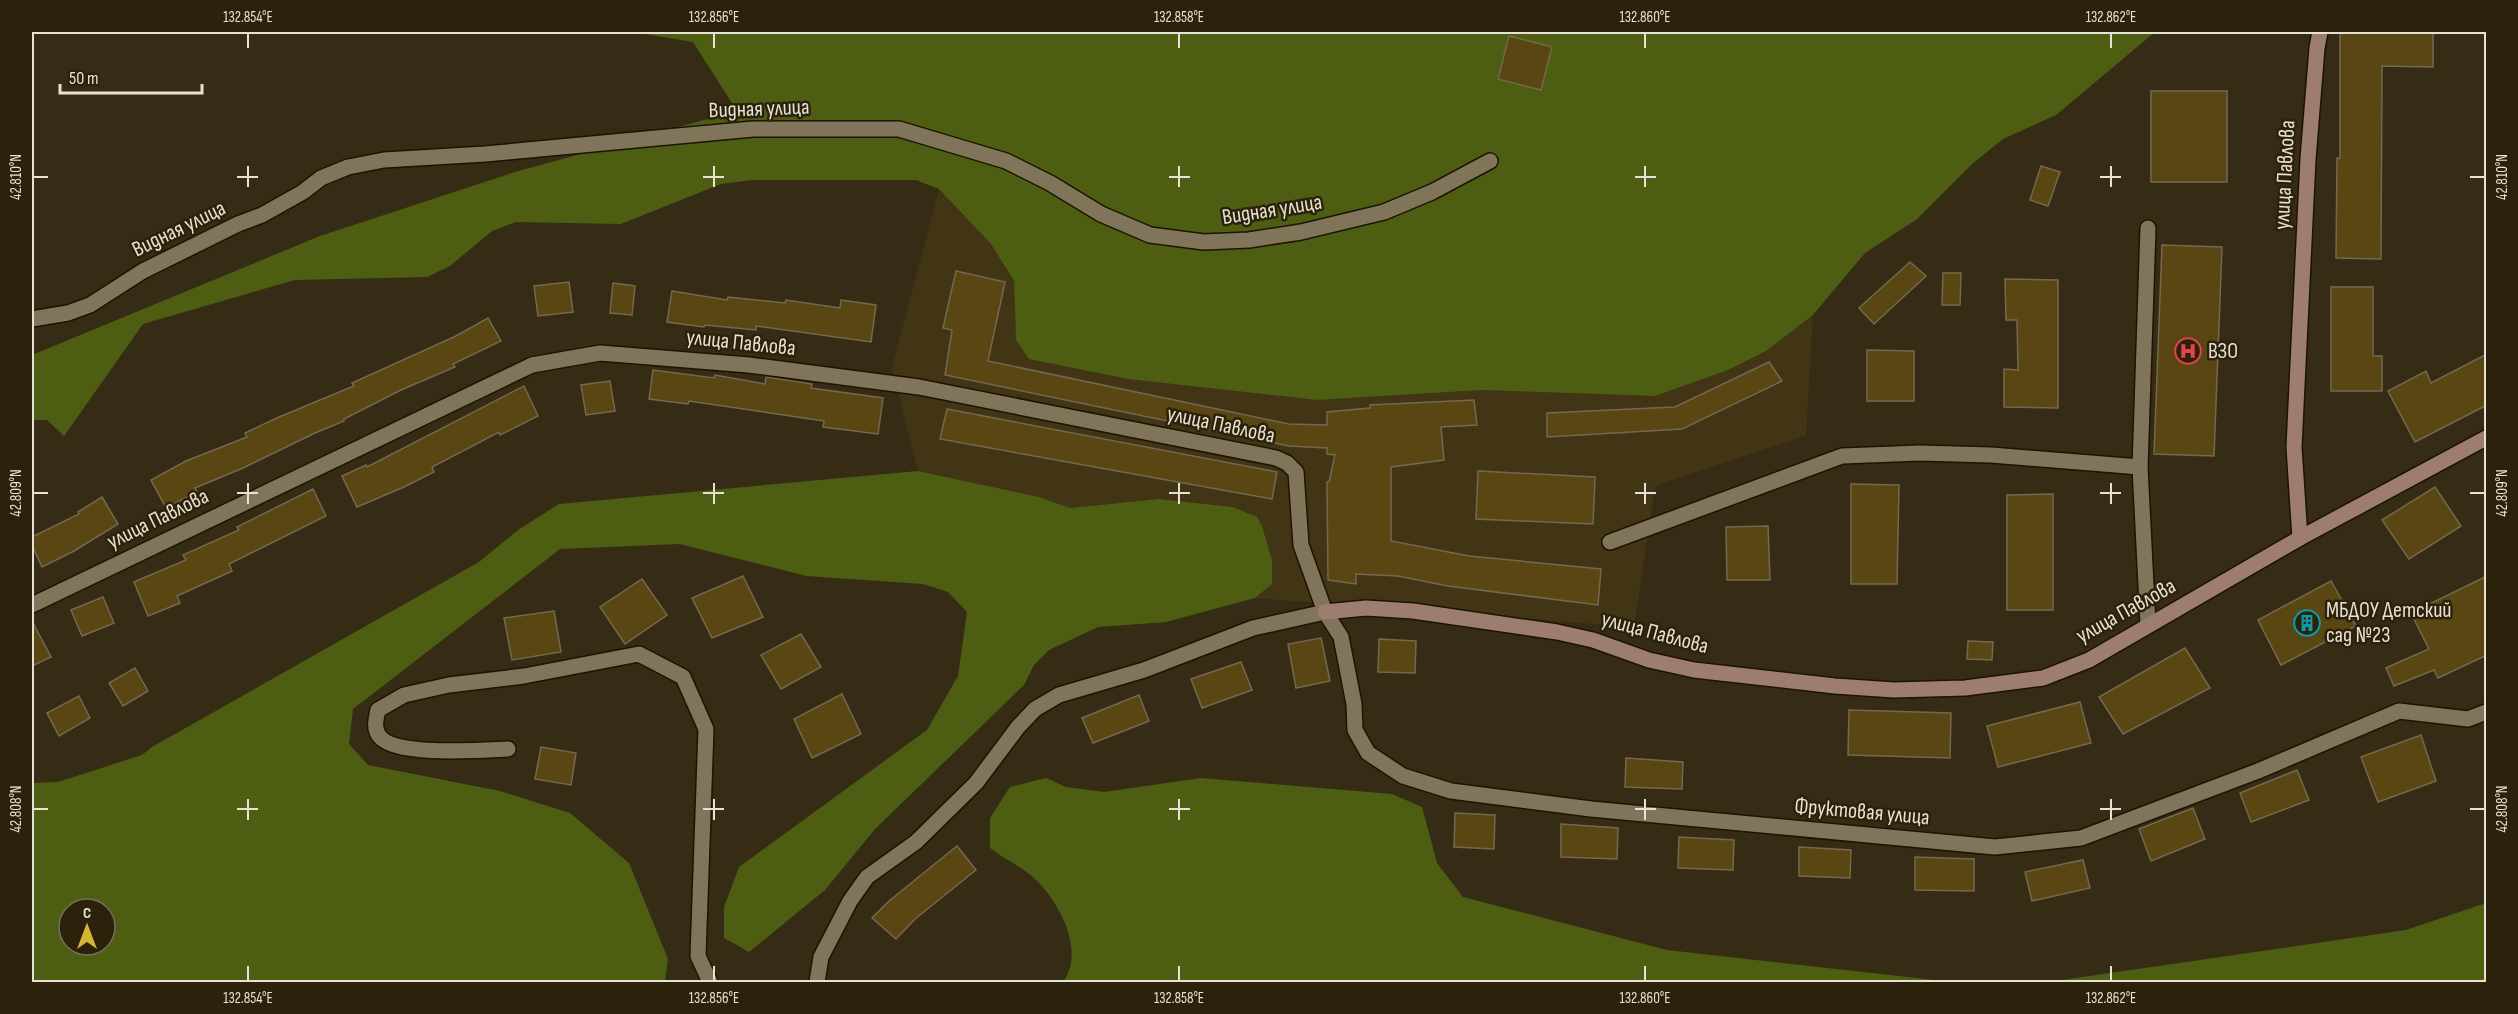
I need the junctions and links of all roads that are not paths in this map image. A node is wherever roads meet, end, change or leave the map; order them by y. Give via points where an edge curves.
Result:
1 (2320, 32) edge
2 (1490, 161) dead end
3 (2148, 228) dead end
4 (32, 319) edge
5 (2487, 438) edge
6 (2140, 467) junction
7 (2300, 538) junction
8 (1610, 542) dead end
9 (32, 605) edge
10 (1325, 612) junction
11 (2148, 625) junction
12 (2487, 712) edge
13 (508, 749) dead end
14 (710, 982) edge
15 (817, 982) edge

1 - 7 street, улица Павлова via 2309,148 2294,447
2 - 4 street, Видная улица via 1384,212 1280,235 1204,242 1150,235 1101,214 1006,161 899,129 753,129 384,160 321,177 281,205 143,271 90,305
3 - 6 street
5 - 7 street, улица Павлова
6 - 8 street via 1979,454 1842,456
6 - 11 street
7 - 11 street, улица Павлова
9 - 10 street, улица Павлова via 532,365 600,353 749,365 919,387 1276,458 1296,472 1301,545
10 - 11 street, улица Павлова via 1366,608 1413,611 1557,632 1694,670 1894,690 1965,688 2043,678 2089,660
10 - 12 street, Фруктовая улица via 1341,637 1355,730 1368,753 1403,776 1451,791 1591,809 1995,847 2081,838 2258,771 2399,711 2468,719
10 - 15 street via 1253,628 1144,670 1059,695 1035,709 968,790 915,842 867,876 821,957
13 - 14 street via 422,751 391,745 380,737 375,726 378,710 404,695 449,685 524,676 639,654 683,677 706,729 698,956

